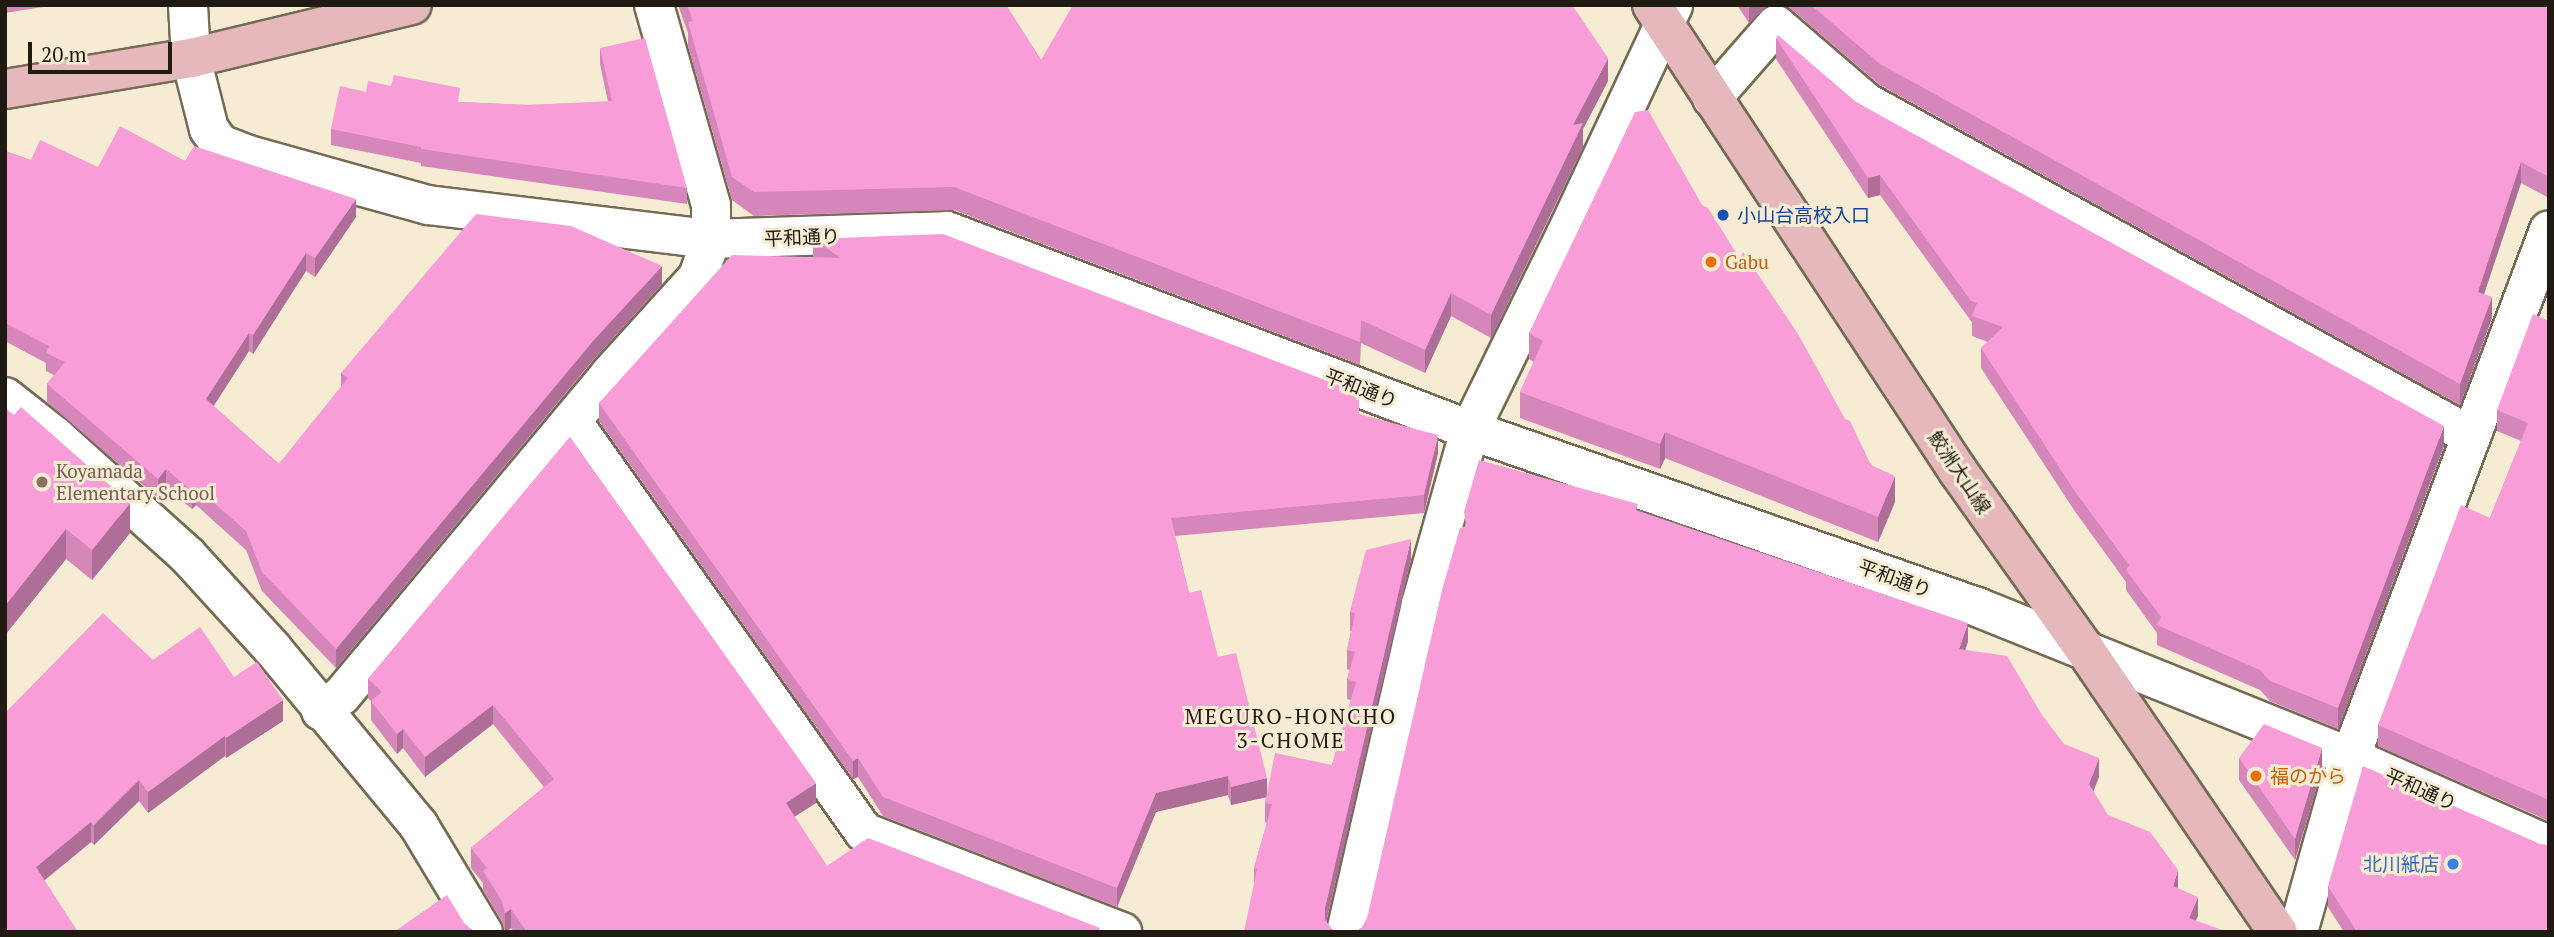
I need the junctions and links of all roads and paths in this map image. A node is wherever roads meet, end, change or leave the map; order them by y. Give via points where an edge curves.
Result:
1 (188, 5) edge
2 (412, 5) edge
3 (654, 5) edge
4 (1663, 11) edge
5 (191, 58) junction
6 (5, 89) edge
7 (1713, 98) junction
8 (2549, 230) edge
9 (711, 239) junction
10 (5, 397) edge
11 (572, 421) junction
12 (1470, 430) junction
13 (2471, 436) junction
14 (2084, 648) junction
15 (321, 711) junction
16 (2350, 757) junction
17 (2549, 845) edge
18 (483, 932) edge
19 (1122, 932) edge
20 (1346, 932) edge
21 (2278, 932) edge
22 (2298, 932) edge

1 - 5 street, 平和通り
2 - 5 main road
3 - 9 street via 711,205
4 - 7 main road, 鮫洲大山線
4 - 12 street via 1565,236
5 - 6 main road
5 - 9 street, 平和通り via 209,129 220,144 251,156 428,205
7 - 13 street via 1776,25 1867,103
7 - 14 main road, 鮫洲大山線 via 1958,471
8 - 13 street
9 - 11 street via 698,277
9 - 12 street, 平和通り via 947,230
10 - 15 street via 188,556
11 - 15 street via 342,695
11 - 19 street via 864,832
12 - 14 street, 平和通り
12 - 20 street via 1421,604
13 - 16 street
14 - 16 street, 平和通り
14 - 21 main road, 鮫洲大山線
15 - 18 street via 419,826
16 - 17 street, 平和通り
16 - 22 street

